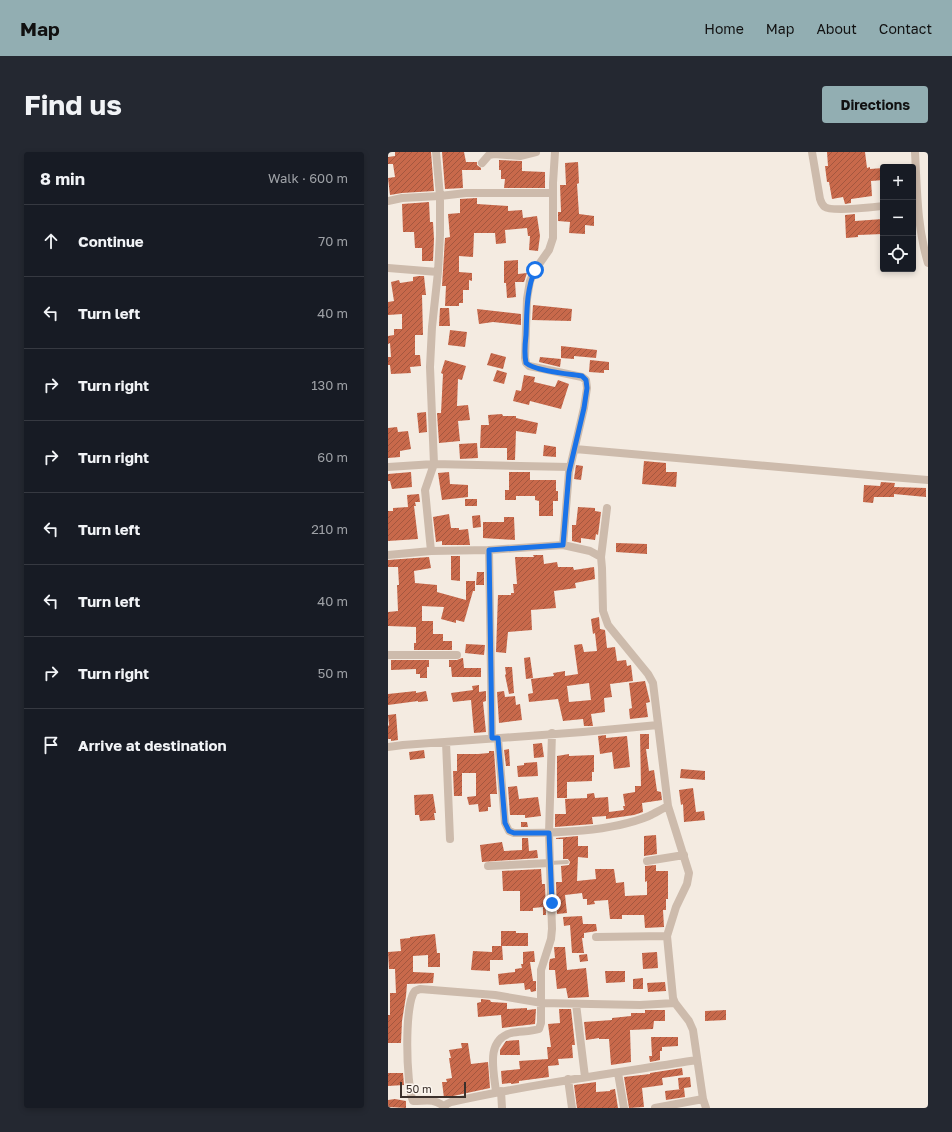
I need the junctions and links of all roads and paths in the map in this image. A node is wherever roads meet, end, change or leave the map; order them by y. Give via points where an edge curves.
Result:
1 (436, 152) edge
2 (536, 152) edge
3 (555, 152) edge
4 (812, 152) edge
5 (915, 152) edge
6 (482, 163) dead end
7 (553, 193) junction
8 (440, 196) junction
9 (915, 200) edge
10 (388, 201) edge
11 (880, 206) edge
12 (916, 208) edge
13 (925, 245) edge
14 (928, 263) edge
15 (388, 268) edge
16 (438, 272) junction
17 (575, 449) junction
18 (434, 464) junction
19 (388, 467) edge
20 (570, 467) junction
21 (928, 480) edge
22 (607, 508) dead end
23 (563, 545) junction
24 (489, 550) junction
25 (431, 551) junction
26 (388, 555) edge
27 (600, 557) junction
28 (457, 654) dead end
29 (388, 655) edge
30 (658, 725) junction
31 (552, 733) junction
32 (495, 738) junction
33 (446, 742) junction
34 (388, 747) edge
35 (668, 806) junction
36 (549, 833) junction
37 (450, 839) dead end
38 (684, 855) junction
39 (647, 861) dead end
40 (550, 862) junction
41 (567, 862) dead end
42 (488, 866) dead end
43 (667, 936) junction
44 (596, 937) dead end
45 (675, 1003) junction
46 (542, 1004) junction
47 (576, 1004) junction
48 (698, 1060) junction
49 (618, 1073) junction
50 (585, 1077) junction
51 (568, 1079) junction
52 (498, 1092) junction
53 (703, 1099) junction
54 (444, 1107) edge
55 (502, 1108) edge
56 (572, 1108) edge
57 (624, 1108) edge
58 (655, 1108) edge
59 (706, 1108) edge

1 - 8 street
2 - 6 street via 520,156 489,155
3 - 7 street
4 - 11 street via 820,199 826,208
5 - 9 street
7 - 8 street
7 - 17 street via 553,238 549,250 530,281 525,358 529,366 582,376 586,380 584,408
8 - 10 street
8 - 16 street
12 - 13 street
13 - 14 street
15 - 16 street
16 - 18 street via 431,361
17 - 20 street
17 - 21 street
18 - 19 street
18 - 20 street
18 - 25 street via 425,490
20 - 23 street
22 - 27 street
23 - 24 street
23 - 27 street via 590,551
24 - 25 street
24 - 32 street
25 - 26 street
27 - 30 street via 604,617 653,683
28 - 29 street
30 - 31 street
30 - 35 street
31 - 32 street
31 - 36 street
32 - 33 street
32 - 36 street via 507,828 514,833
33 - 34 street
33 - 37 street
35 - 36 street via 649,816 629,822
35 - 38 street
36 - 40 street
38 - 39 street
38 - 43 street via 689,879
40 - 41 lane
40 - 42 street
40 - 46 street via 552,929 541,970
43 - 44 street
43 - 45 street
45 - 47 street
45 - 48 street via 693,1030
46 - 47 street
46 - 52 street via 539,1029 513,1032 500,1039 496,1045 492,1060
46 - 54 street via 467,992 415,991 408,1017 410,1094 413,1101 430,1100
47 - 50 street
48 - 49 street
48 - 53 street
49 - 50 street
49 - 57 street
50 - 51 street
51 - 52 street
51 - 56 street
52 - 54 street via 451,1102
52 - 55 street
53 - 58 street
53 - 59 street

